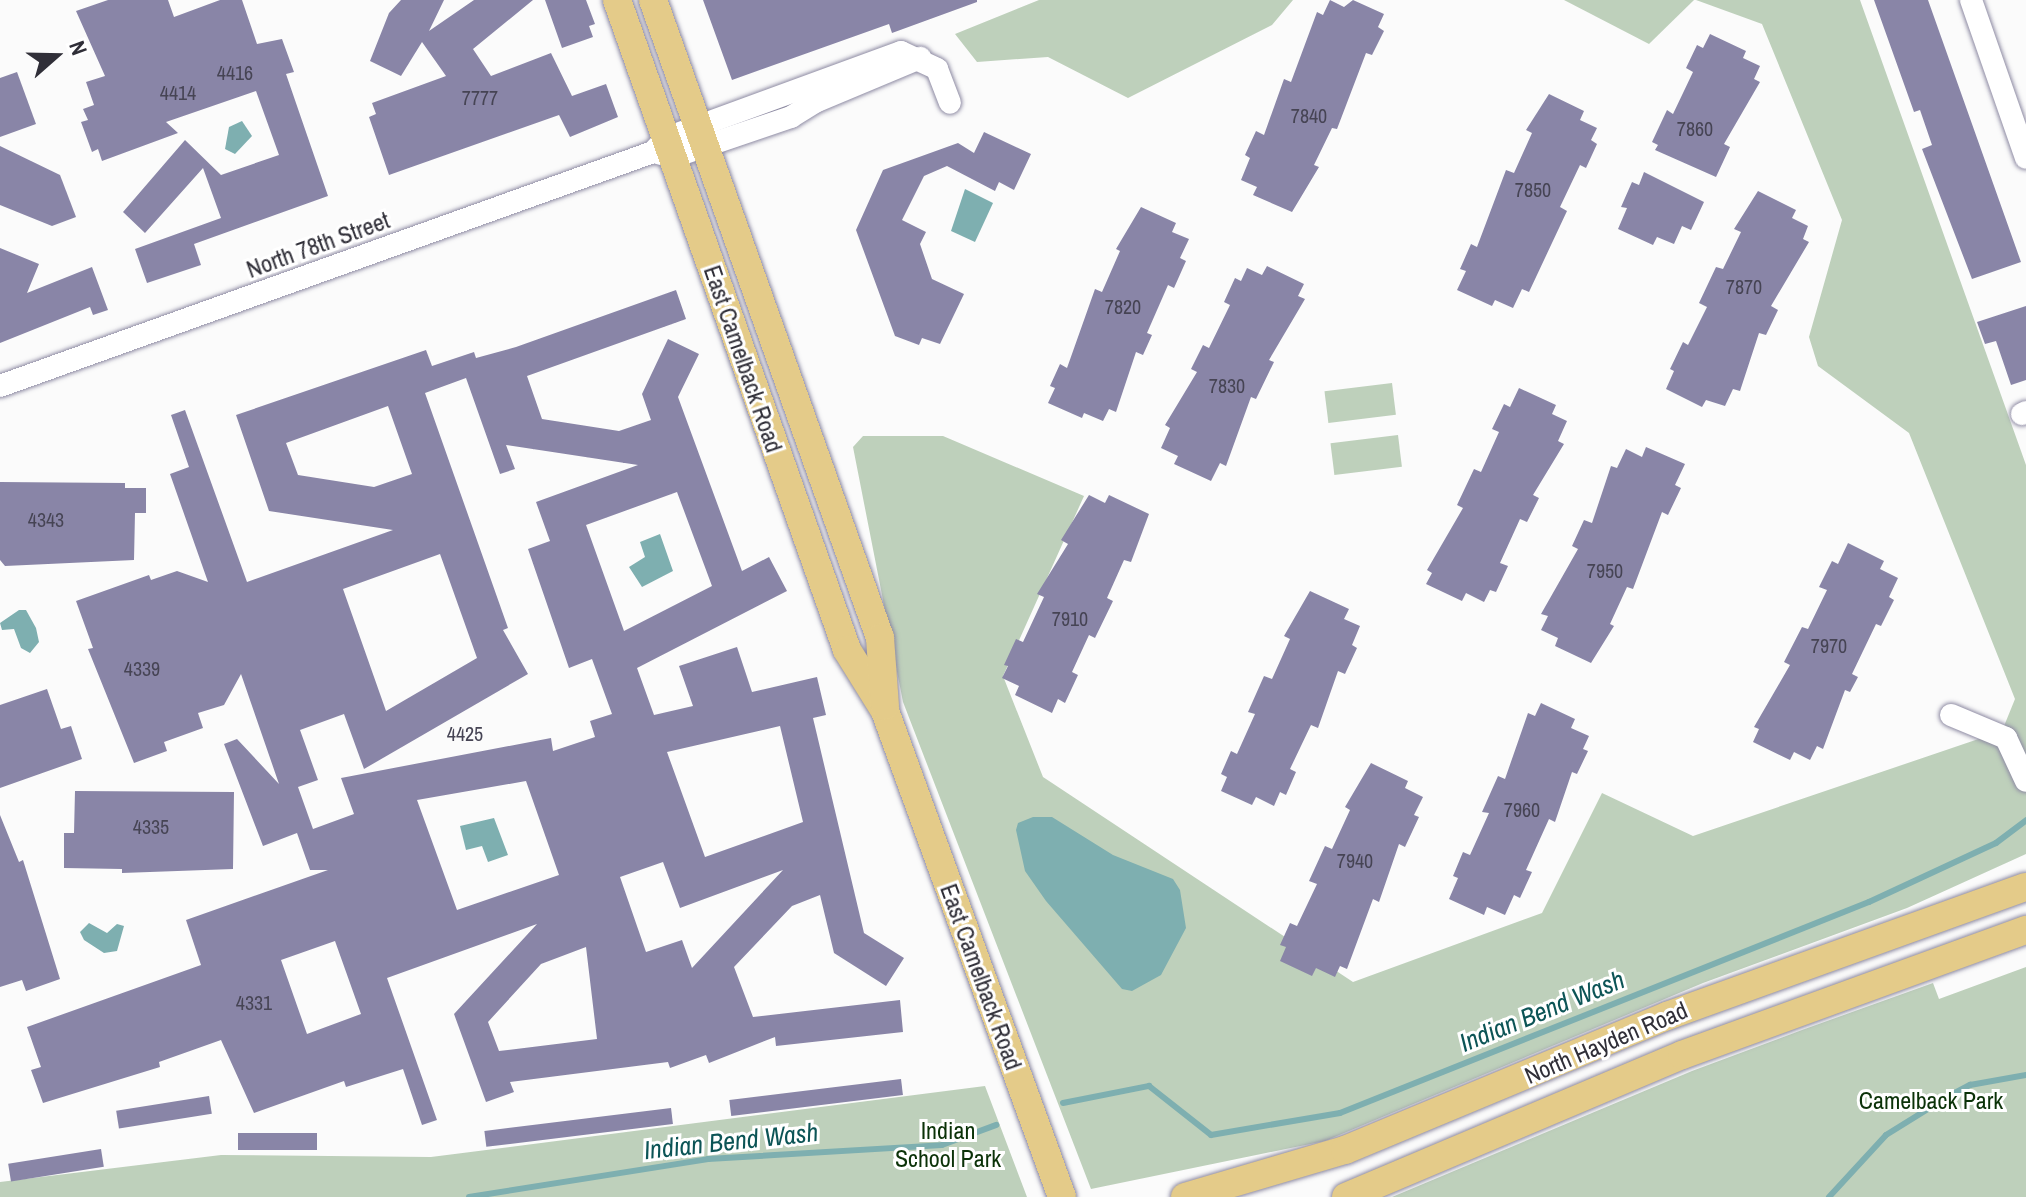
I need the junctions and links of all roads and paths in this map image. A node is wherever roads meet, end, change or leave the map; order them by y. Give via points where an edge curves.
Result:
1 (617, 0) edge
2 (653, 0) edge
3 (1971, 0) edge
4 (950, 103) dead end
5 (701, 138) junction
6 (664, 149) junction
7 (2026, 158) edge
8 (0, 386) edge
9 (885, 711) junction
10 (1951, 715) dead end
11 (2026, 781) edge
12 (2026, 887) edge
13 (2026, 930) edge
14 (1062, 1197) edge
15 (1185, 1197) edge
16 (1346, 1197) edge

1 - 6 main road, East Camelback Road
2 - 5 main road, East Camelback Road
3 - 7 street
4 - 5 street, North 78th Street via 937,69 920,58 791,117
5 - 6 street, North 78th Street
5 - 9 main road, East Camelback Road via 880,638
6 - 8 street, North 78th Street
6 - 9 main road, East Camelback Road via 847,650
9 - 14 main road, East Camelback Road
10 - 11 street via 2006,738
12 - 15 main road, North Hayden Road via 1667,1016 1345,1150
13 - 16 main road, North Hayden Road via 1682,1055

